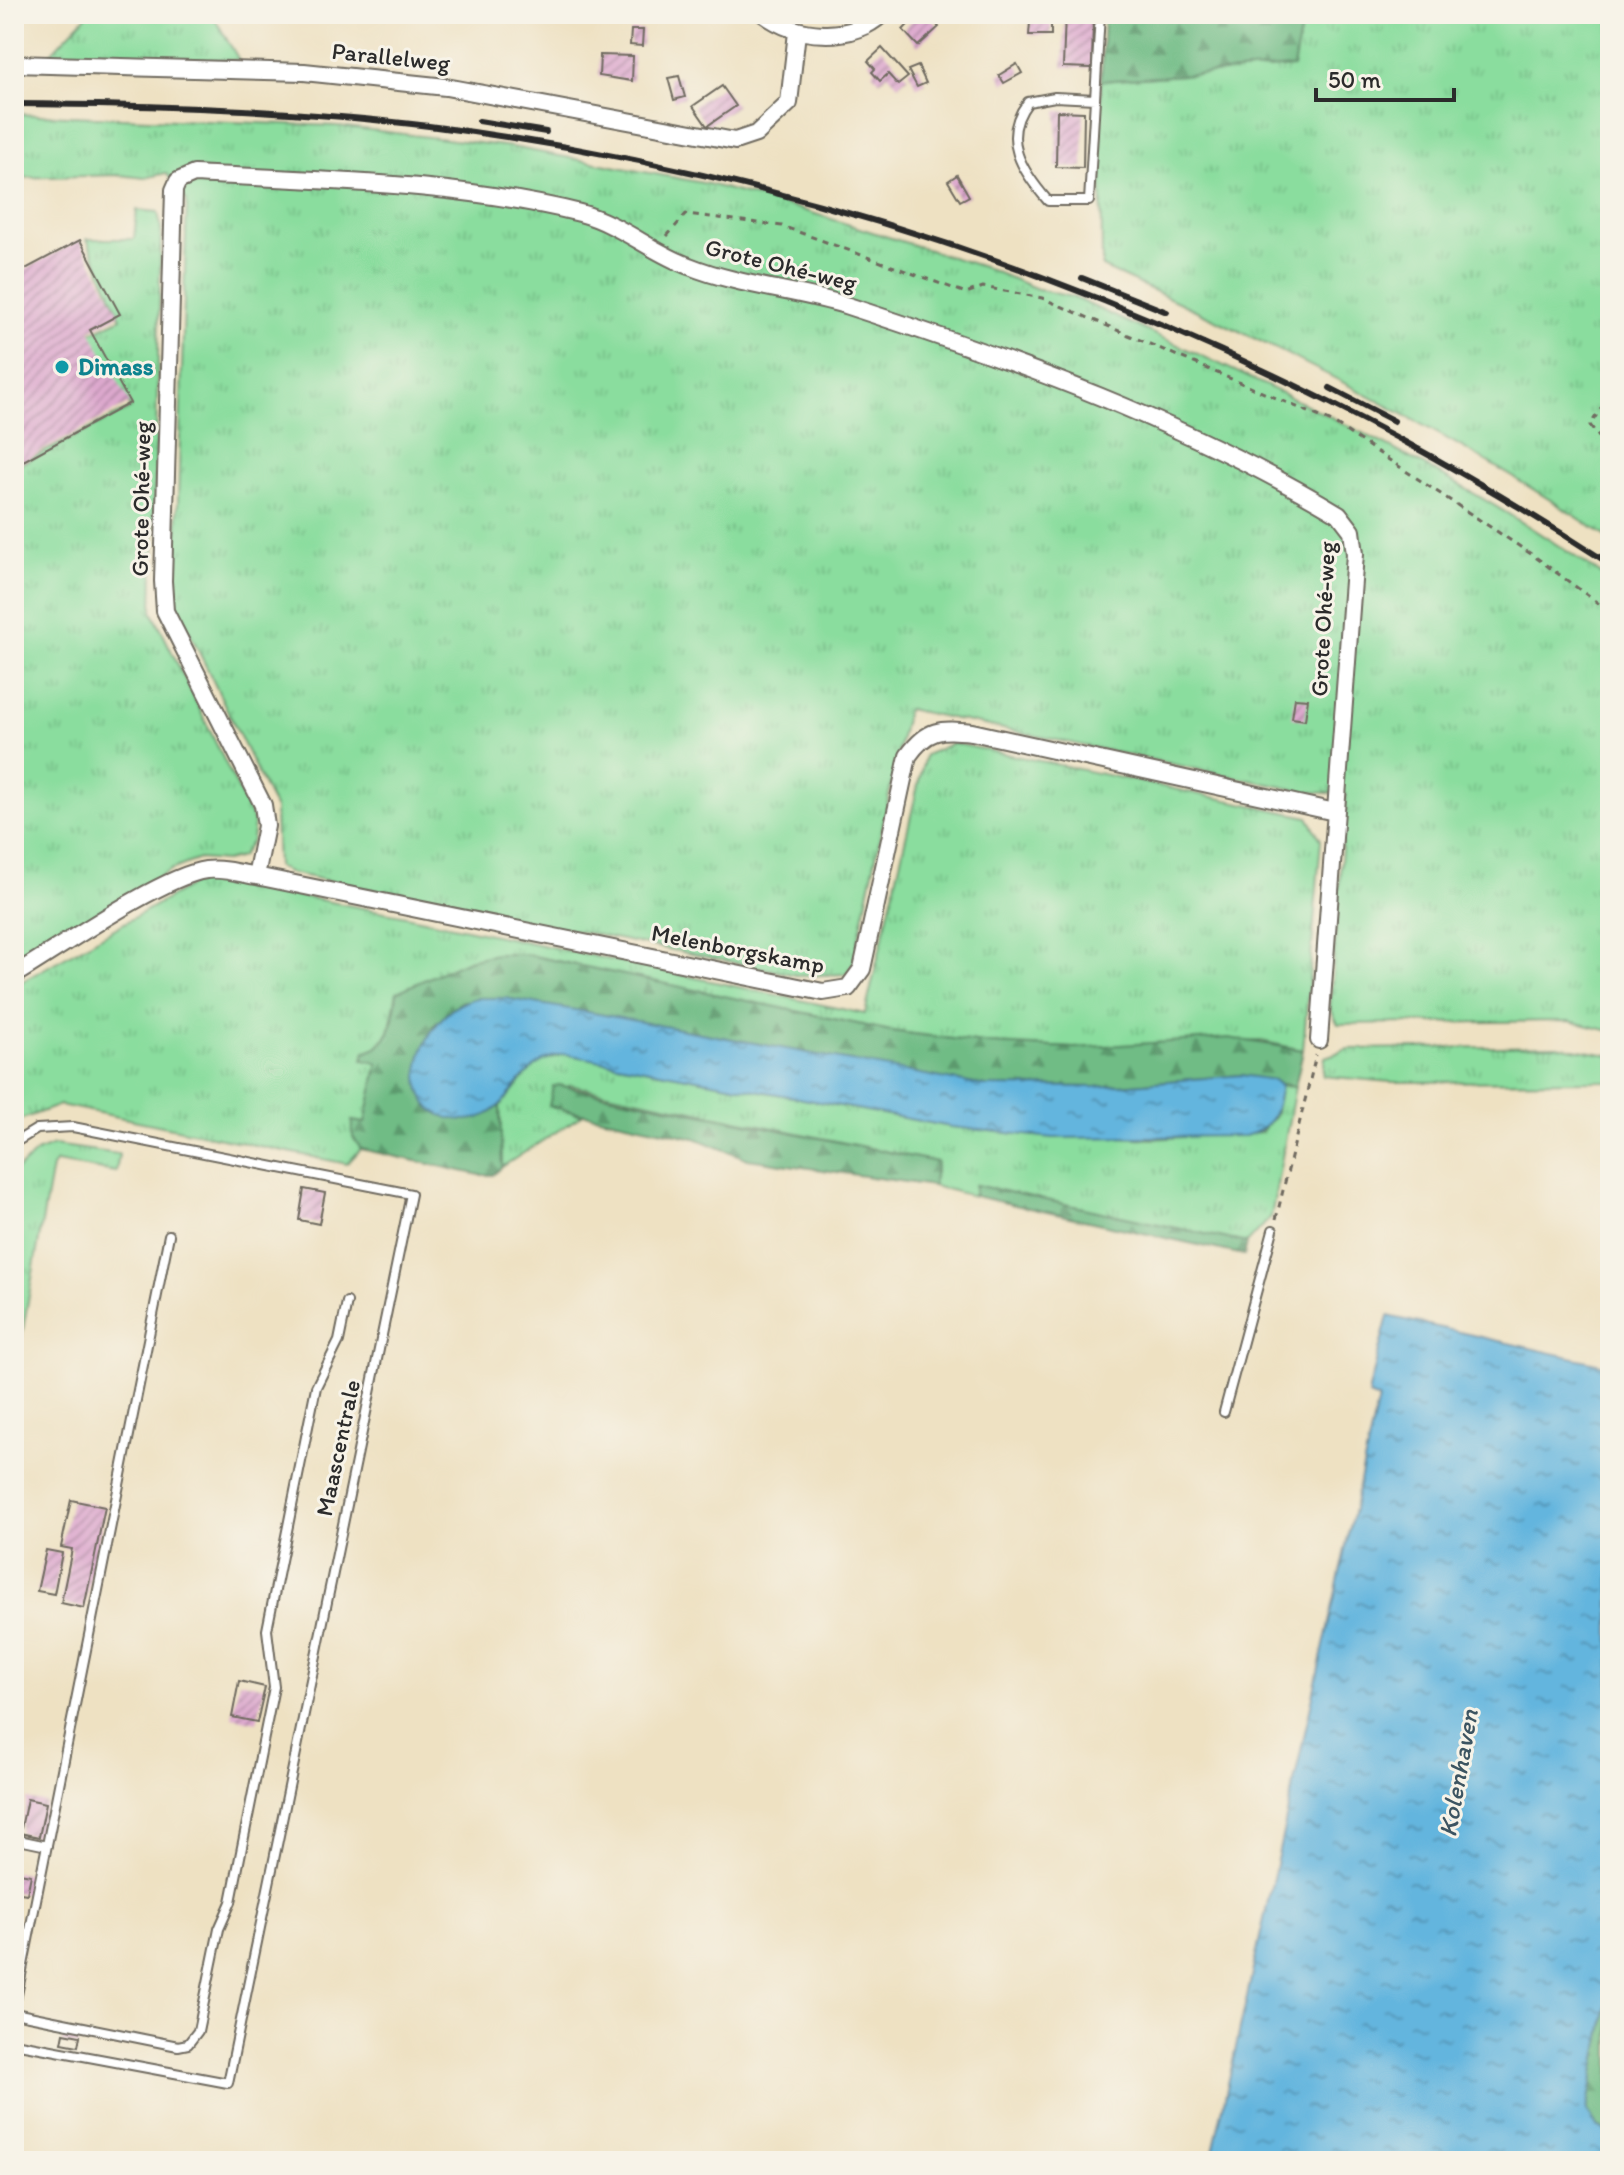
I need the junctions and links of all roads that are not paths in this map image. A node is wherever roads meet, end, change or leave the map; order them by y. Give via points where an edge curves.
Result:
1 (764, 14) edge
2 (882, 14) edge
3 (1100, 14) edge
4 (797, 32) junction
5 (14, 64) edge
6 (1095, 99) junction
7 (1335, 812) junction
8 (256, 876) junction
9 (14, 975) edge
10 (1319, 1040) road end
11 (14, 1143) edge
12 (1273, 1230) road end
13 (169, 1235) dead end
14 (347, 1302) dead end
15 (1224, 1412) dead end
16 (14, 1839) edge
17 (47, 1846) junction
18 (14, 2012) edge
19 (14, 2043) edge

1 - 4 street
2 - 4 street via 851,31
3 - 6 lane
4 - 5 street, Parallelweg via 789,103 744,140 719,140 446,87 304,72
6 - 6 lane via 1089,201 1048,201 1027,176 1015,142 1015,118 1028,102
7 - 8 street, Melenborgskamp via 942,729 921,738 908,756 862,969 848,988 823,992
7 - 8 street, Grote Ohé-weg via 1355,554 1352,531 1339,514 1185,433 1034,369 844,305 689,266 617,225 580,213 428,188 194,174 178,181 174,206 165,611 263,805 266,826
7 - 10 street, Grote Ohé-weg
8 - 9 street, Melenborgskamp via 205,870 172,882
11 - 19 lane, Maascentrale via 37,1129 73,1127 411,1194 228,2083
12 - 15 lane
13 - 17 lane
14 - 18 lane via 339,1341 316,1387 267,1630 274,1687 231,1902 219,1929 198,2031 188,2044 178,2046
16 - 17 lane
17 - 18 lane

